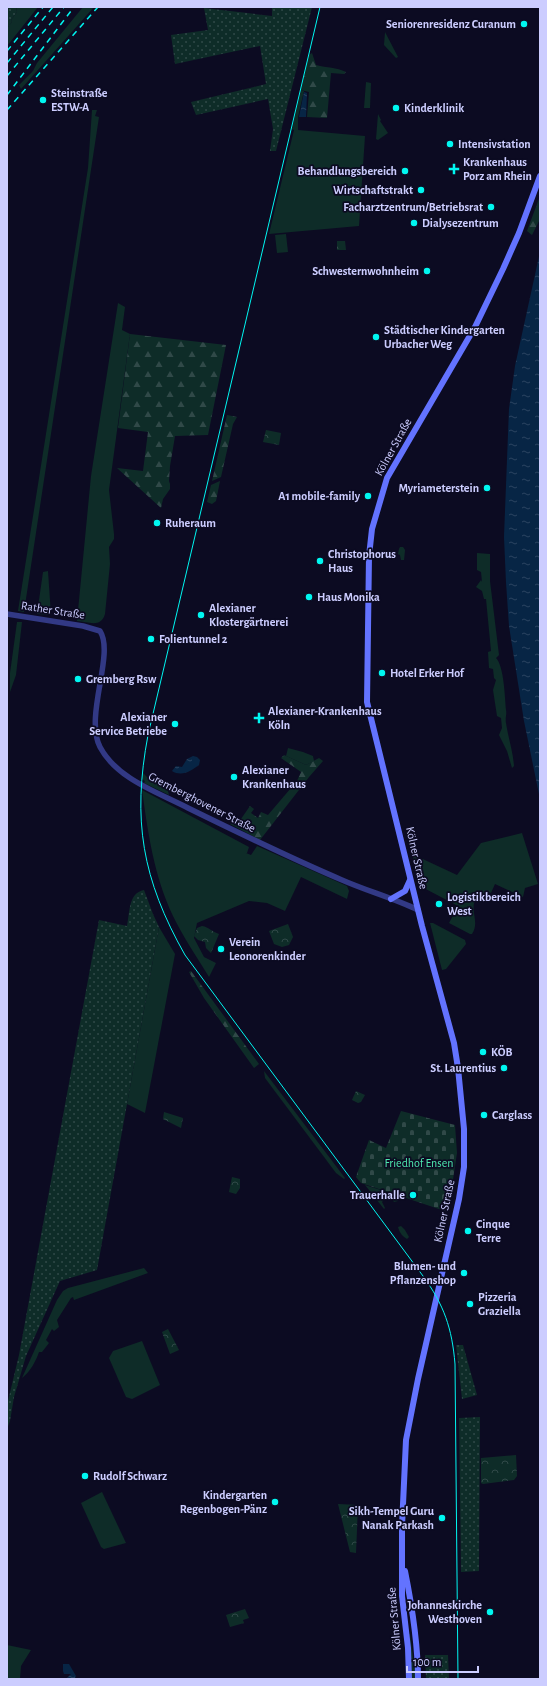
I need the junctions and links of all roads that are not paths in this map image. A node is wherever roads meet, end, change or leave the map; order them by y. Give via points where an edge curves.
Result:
1 (540, 176) edge
2 (7, 614) edge
3 (95, 628) joint
4 (410, 880) junction
5 (391, 899) junction
6 (418, 910) junction
7 (402, 1558) junction
8 (409, 1679) edge
9 (418, 1679) edge

1 - 4 main road, Kölner Straße via 503,269 475,327 392,469 383,488 372,529 369,562 367,702
2 - 3 street, Rather Straße
3 - 5 street, Gremberghovener Straße via 103,635 104,641 96,715 97,738 108,760 118,770 256,842
4 - 5 main road via 404,891
4 - 6 main road, Kölner Straße
5 - 6 street, Gremberghovener Straße
6 - 7 main road, Kölner Straße via 454,1043 462,1098 464,1167 406,1440
7 - 8 main road, Kölner Straße via 402,1596
7 - 9 main road, Kölner Straße via 410,1596

